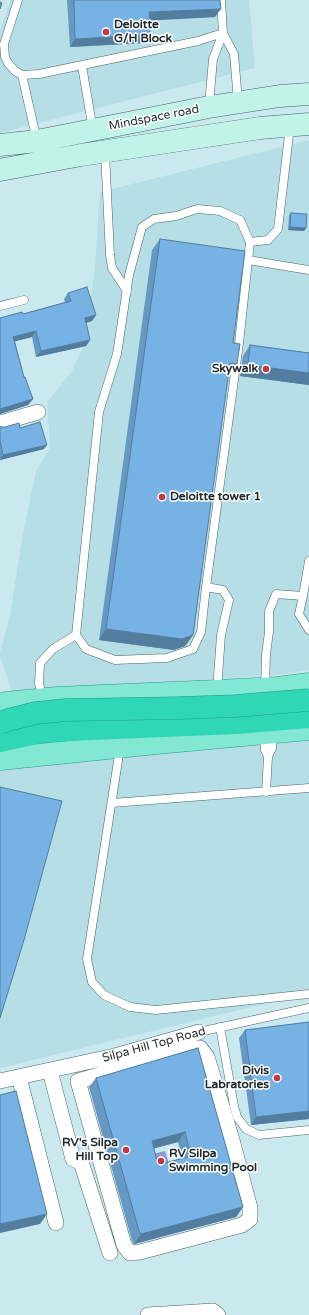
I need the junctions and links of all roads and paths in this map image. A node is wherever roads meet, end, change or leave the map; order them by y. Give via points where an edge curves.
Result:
1 (18, 0) edge
2 (221, 0) edge
3 (223, 33) junction
4 (82, 66) junction
5 (22, 75) junction
6 (309, 94) edge
7 (238, 102) junction
8 (209, 107) junction
9 (300, 125) edge
10 (93, 130) junction
11 (36, 141) junction
12 (0, 145) edge
13 (105, 152) junction
14 (0, 170) edge
15 (250, 242) junction
16 (248, 260) junction
17 (309, 270) edge
18 (127, 291) junction
19 (24, 300) dead end
20 (0, 306) edge
21 (38, 412) dead end
22 (0, 423) edge
23 (309, 561) edge
24 (206, 588) junction
25 (303, 596) junction
26 (309, 630) edge
27 (76, 635) junction
28 (265, 688) junction
29 (308, 689) edge
30 (217, 691) junction
31 (43, 699) junction
32 (0, 705) edge
33 (309, 711) edge
34 (309, 717) edge
35 (0, 723) edge
36 (309, 729) edge
37 (268, 733) junction
38 (0, 741) edge
39 (120, 746) junction
40 (0, 759) edge
41 (309, 788) edge
42 (266, 792) junction
43 (112, 803) junction
44 (309, 994) edge
45 (309, 1008) edge
46 (220, 1027) junction
47 (199, 1032) joint
48 (117, 1063) junction
49 (50, 1071) junction
50 (85, 1071) junction
51 (19, 1077) junction
52 (0, 1081) edge
53 (309, 1130) edge
54 (56, 1223) dead end
55 (110, 1253) dead end
56 (148, 1315) edge
57 (218, 1315) edge

1 - 5 lane via 4,44 8,63
2 - 3 lane
3 - 4 lane via 198,41
3 - 7 lane via 234,54
3 - 8 lane via 213,59
4 - 5 lane
4 - 10 lane
5 - 11 lane
6 - 7 main road, Mindspace road
7 - 8 main road, Mindspace road
8 - 10 main road, Mindspace road
9 - 13 main road, Mindspace road via 260,128
9 - 15 lane via 278,229 268,240
10 - 11 main road, Mindspace road
11 - 12 main road, Mindspace road
13 - 14 main road, Mindspace road
13 - 18 lane via 112,268
15 - 16 lane
15 - 18 lane via 240,220 220,211 197,209 176,216 154,219 142,227
16 - 17 lane
16 - 24 lane
18 - 27 lane via 117,354 99,412
19 - 20 lane
21 - 22 street
23 - 25 lane
24 - 27 lane via 201,632 193,649 167,658 115,660 86,650
24 - 30 lane via 223,590 229,600 221,635
25 - 26 lane via 299,614
25 - 28 lane via 276,594 271,606
27 - 31 lane via 53,649 40,664 39,684
28 - 29 main road
28 - 30 main road
29 - 33 main road
29 - 35 highway, bridge via 235,706 66,710 36,713
30 - 31 main road
31 - 32 main road
34 - 38 highway via 236,724 41,732
36 - 37 main road
37 - 39 main road
37 - 42 lane via 272,748 268,756
39 - 40 main road
39 - 43 lane
41 - 42 lane
42 - 43 lane
43 - 44 lane via 87,959 92,982 104,995 130,1007 156,1010
45 - 46 lane, Silpa Hill Top Road
46 - 47 lane, Silpa Hill Top Road
46 - 53 lane via 234,1106 237,1117 246,1129 259,1135
47 - 48 street, Silpa Hill Top Road
48 - 50 street, Silpa Hill Top Road
48 - 50 street via 200,1048 207,1057 232,1140 250,1208 250,1219 242,1225 130,1253 124,1244 78,1083
49 - 50 street, Silpa Hill Top Road
49 - 51 street, Silpa Hill Top Road
49 - 55 street via 73,1158 82,1165
51 - 52 street, Silpa Hill Top Road
51 - 54 street
56 - 57 street via 214,1312

